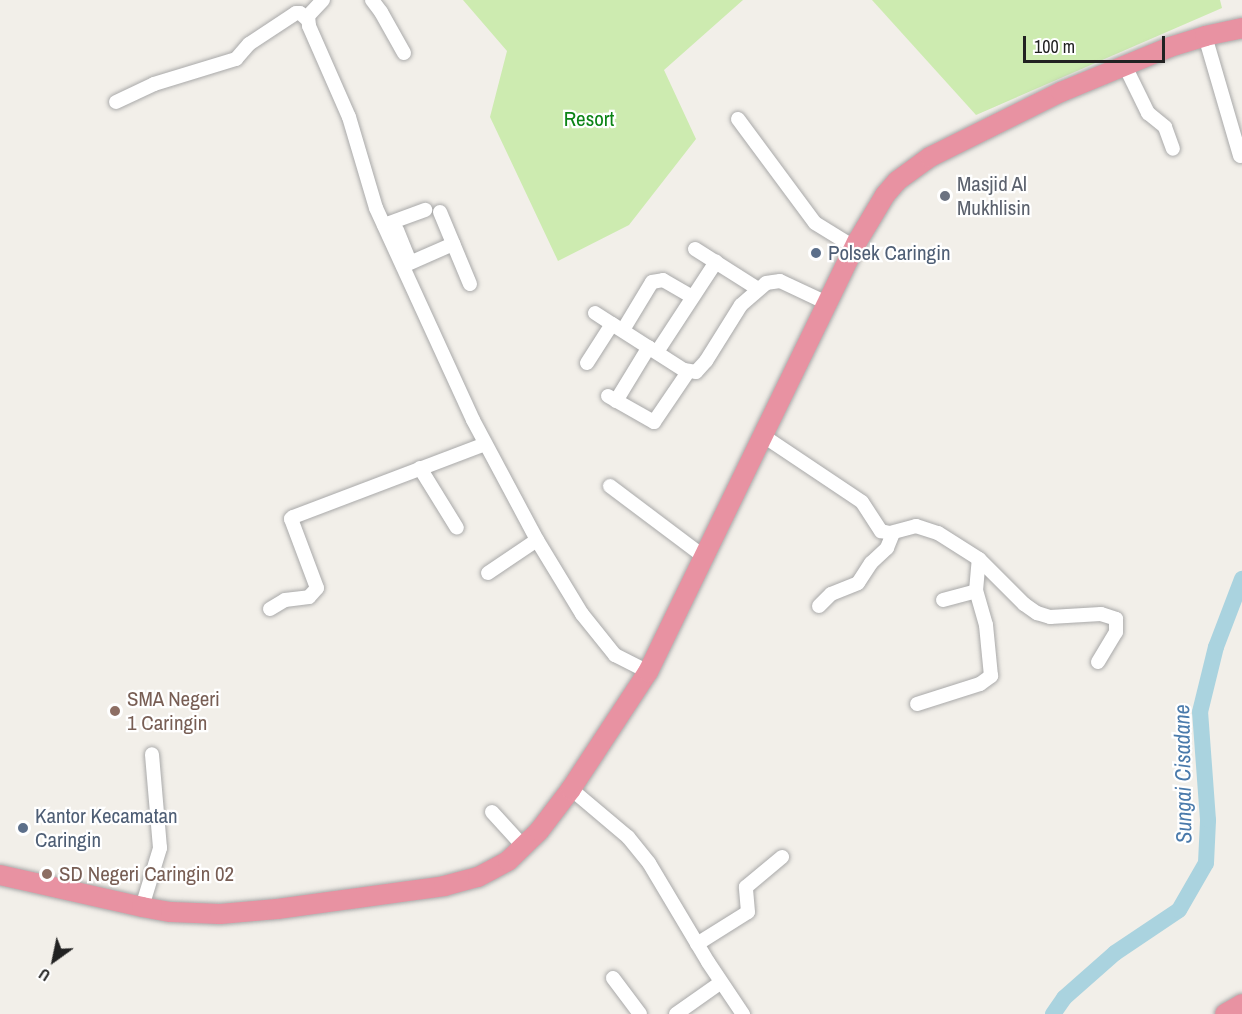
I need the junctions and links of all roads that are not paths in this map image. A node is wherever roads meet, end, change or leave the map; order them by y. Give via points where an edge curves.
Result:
1 (323, 0) edge
2 (372, 0) edge
3 (307, 19) junction
4 (1242, 28) edge
5 (1205, 36) junction
6 (404, 53) dead end
7 (1124, 64) junction
8 (116, 102) dead end
9 (738, 119) dead end
10 (1173, 149) dead end
11 (1240, 156) dead end
12 (425, 210) dead end
13 (440, 212) dead end
14 (391, 227) junction
15 (453, 244) junction
16 (854, 247) junction
17 (695, 249) dead end
18 (716, 261) junction
19 (407, 264) junction
20 (470, 284) dead end
21 (758, 289) junction
22 (692, 297) junction
23 (427, 300) dead end
24 (827, 303) junction
25 (595, 313) dead end
26 (617, 327) junction
27 (653, 350) junction
28 (587, 363) dead end
29 (688, 372) junction
30 (762, 435) junction
31 (485, 444) junction
32 (420, 468) junction
33 (610, 486) dead end
34 (457, 528) dead end
35 (893, 533) junction
36 (537, 540) junction
37 (703, 556) junction
38 (979, 559) junction
39 (488, 573) dead end
40 (976, 591) junction
41 (943, 600) dead end
42 (819, 606) dead end
43 (270, 609) dead end
44 (1098, 662) dead end
45 (648, 672) junction
46 (917, 704) dead end
47 (152, 754) dead end
48 (571, 789) junction
49 (492, 812) dead end
50 (524, 847) junction
51 (782, 857) dead end
52 (2, 877) edge
53 (142, 907) junction
54 (697, 944) junction
55 (613, 978) dead end
56 (720, 983) junction
57 (1242, 1004) edge
58 (640, 1014) edge
59 (676, 1014) edge
60 (742, 1014) edge
61 (1225, 1014) edge

1 - 3 street
2 - 6 street
3 - 8 street via 296,13 231,61 154,84
3 - 14 street via 349,117 368,184
4 - 5 highway
5 - 7 highway
5 - 11 street
7 - 10 street via 1148,113 1166,127
7 - 16 highway via 930,157 885,195
9 - 16 street via 815,223
12 - 14 street
13 - 15 street
14 - 19 street
15 - 19 street
15 - 20 street
16 - 24 highway
17 - 18 street
18 - 21 street
18 - 22 street
19 - 23 street
19 - 31 street
21 - 24 street via 766,282 780,281
21 - 29 street via 735,313 702,367
22 - 26 street via 663,280 652,282
22 - 27 street
24 - 30 highway
25 - 26 street
26 - 27 street
26 - 28 street
27 - 29 street
27 - 29 street via 612,398 654,422
30 - 35 street via 858,499 878,528
30 - 37 highway
31 - 32 street
31 - 36 street
32 - 34 street
32 - 43 street via 292,518 317,588 309,597 285,600
33 - 37 street
35 - 38 street via 911,526 926,528
35 - 42 street via 887,548 858,583 831,594
36 - 39 street
36 - 45 street via 607,647 629,664
37 - 45 highway
38 - 40 street
38 - 44 street via 1024,604 1041,615 1101,614 1116,619 1116,632
40 - 41 street
40 - 46 street via 987,631 992,676 980,684
45 - 48 highway
47 - 53 street via 160,848
48 - 50 highway
48 - 54 street via 639,849 659,876
49 - 50 street
50 - 53 highway via 489,873 444,886 241,913 185,913
51 - 54 street via 746,887 748,912
52 - 53 highway
54 - 56 street
55 - 58 street
56 - 59 street
56 - 60 street
57 - 61 highway

